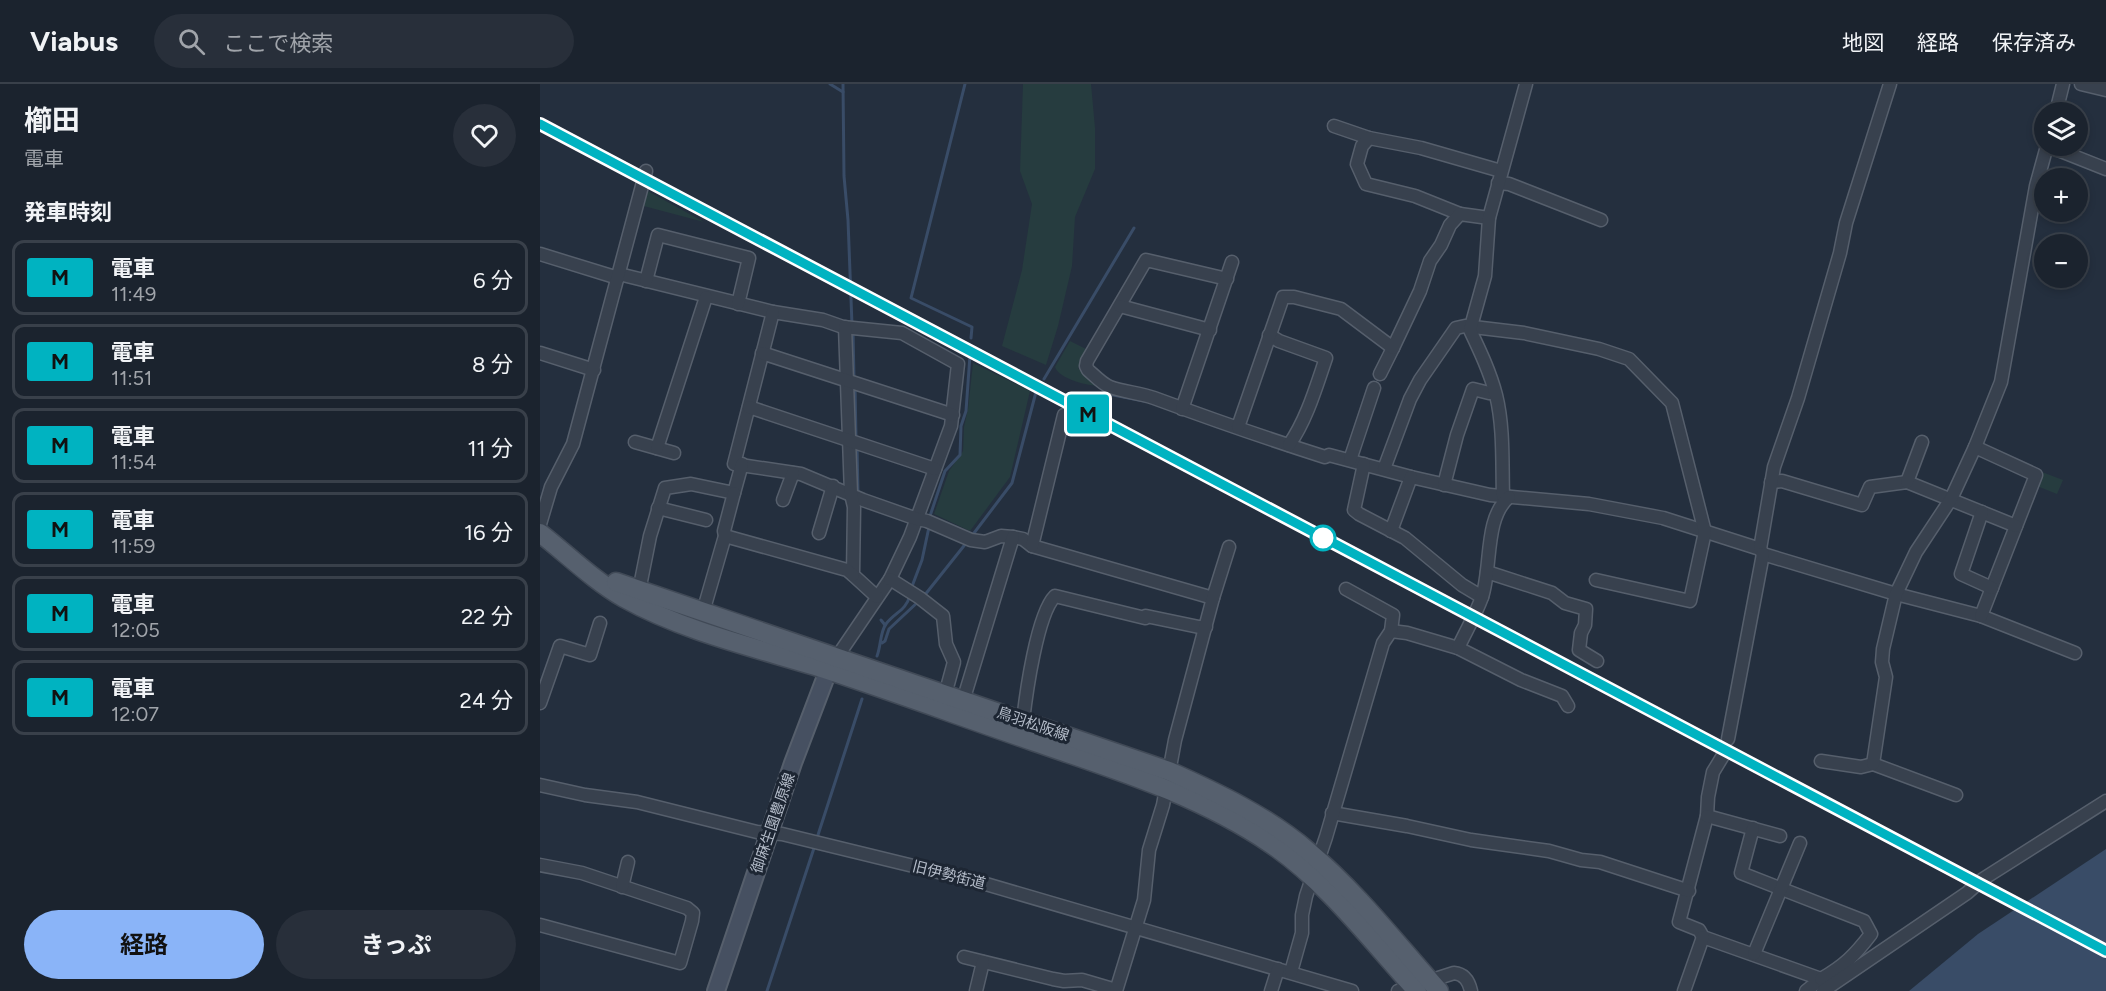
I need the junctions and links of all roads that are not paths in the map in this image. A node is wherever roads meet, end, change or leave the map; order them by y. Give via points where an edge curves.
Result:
1 (1526, 84) edge
2 (1890, 84) edge
3 (2063, 84) edge
4 (2081, 84) edge
5 (2106, 90) edge
6 (2058, 102) edge
7 (1334, 126) dead end
8 (1369, 138) junction
9 (2044, 156) edge
10 (2073, 156) edge
11 (2106, 169) edge
12 (646, 171) dead end
13 (1499, 177) junction
14 (1460, 214) junction
15 (1489, 218) junction
16 (1601, 220) dead end
17 (540, 254) edge
18 (1232, 262) dead end
19 (619, 276) junction
20 (1227, 279) junction
21 (646, 281) junction
22 (706, 297) junction
23 (738, 304) junction
24 (1120, 306) junction
25 (773, 312) junction
26 (846, 327) junction
27 (1472, 327) junction
28 (1210, 330) junction
29 (1269, 335) junction
30 (1393, 348) junction
31 (762, 353) junction
32 (540, 354) edge
33 (594, 370) junction
34 (1380, 374) dead end
35 (848, 381) junction
36 (1374, 388) dead end
37 (1489, 393) dead end
38 (749, 407) junction
39 (1182, 410) junction
40 (953, 415) junction
41 (1064, 415) dead end
42 (1238, 427) junction
43 (850, 441) junction
44 (635, 442) dead end
45 (1922, 442) dead end
46 (1289, 445) junction
47 (1975, 447) junction
48 (657, 448) junction
49 (674, 453) dead end
50 (1350, 460) junction
51 (742, 464) junction
52 (1364, 465) junction
53 (935, 469) junction
54 (1384, 469) junction
55 (793, 473) junction
56 (1411, 477) junction
57 (1770, 482) junction
58 (1907, 482) junction
59 (1444, 485) junction
60 (834, 486) junction
61 (734, 493) junction
62 (856, 496) junction
63 (1506, 497) junction
64 (1951, 499) junction
65 (783, 500) dead end
66 (658, 508) junction
67 (1982, 512) junction
68 (917, 519) junction
69 (706, 520) dead end
70 (2016, 526) junction
71 (1391, 531) junction
72 (1705, 532) junction
73 (819, 533) dead end
74 (541, 534) edge
75 (725, 536) junction
76 (1013, 537) junction
77 (1032, 546) junction
78 (1229, 547) dead end
79 (1762, 552) junction
80 (567, 555) junction
81 (1487, 572) junction
82 (852, 575) junction
83 (1596, 580) dead end
84 (894, 582) junction
85 (1992, 588) junction
86 (1346, 589) dead end
87 (639, 591) junction
88 (1896, 594) junction
89 (877, 597) junction
90 (1482, 597) junction
91 (1213, 598) junction
92 (703, 612) junction
93 (1982, 616) junction
94 (600, 623) dead end
95 (1206, 627) junction
96 (1391, 631) junction
97 (1458, 648) junction
98 (2075, 653) dead end
99 (1597, 661) dead end
100 (832, 664) junction
101 (545, 674) edge
102 (948, 684) dead end
103 (963, 701) junction
104 (540, 703) edge
105 (1568, 706) dead end
106 (1023, 721) junction
107 (1728, 739) dead end
108 (1724, 754) dead end
109 (1821, 761) dead end
110 (1873, 764) junction
111 (1168, 780) junction
112 (540, 785) edge
113 (1956, 795) dead end
114 (2106, 801) edge
115 (1332, 813) junction
116 (1707, 816) junction
117 (1753, 828) junction
118 (770, 834) junction
119 (1780, 836) dead end
120 (1800, 843) dead end
121 (628, 862) dead end
122 (540, 865) edge
123 (1315, 868) junction
124 (622, 887) junction
125 (1780, 887) junction
126 (1689, 891) junction
127 (540, 925) edge
128 (1136, 929) junction
129 (1703, 937) junction
130 (1754, 954) junction
131 (964, 957) dead end
132 (983, 962) junction
133 (1278, 969) junction
134 (1291, 972) junction
135 (1822, 985) edge
136 (1063, 986) edge
137 (1419, 988) edge
138 (1116, 990) edge
139 (716, 991) edge
140 (976, 991) edge
141 (1271, 991) edge
142 (1352, 991) edge
143 (1471, 991) edge
144 (1684, 991) edge
145 (1806, 991) edge

1 - 13 street
2 - 57 street via 1846,223 1802,387
3 - 6 street
4 - 5 street
7 - 8 street
8 - 13 street via 1421,148
8 - 14 street via 1357,161 1366,184 1415,196
9 - 47 street via 2006,360
10 - 11 street
12 - 19 street
13 - 15 street
13 - 16 street
14 - 15 street
14 - 30 street via 1430,261
15 - 27 street via 1485,276
17 - 19 street
18 - 20 street
19 - 21 street
19 - 33 street
20 - 24 street via 1146,260
20 - 28 street
21 - 22 street
21 - 23 street via 658,236 749,258
22 - 23 street
22 - 48 street
23 - 25 street
24 - 28 street
24 - 39 street via 1087,361 1088,370 1108,386 1152,397
25 - 26 street
25 - 31 street
26 - 35 street
26 - 40 street via 902,333 958,364
27 - 54 street via 1452,331 1420,380
27 - 63 street via 1496,396
27 - 72 street via 1599,349 1629,359 1672,403
28 - 39 street
29 - 30 street via 1283,297 1294,297 1341,309
29 - 42 street
29 - 46 street via 1326,358
30 - 34 street
31 - 35 street
31 - 38 street
32 - 33 street
33 - 74 street via 573,444 551,488
35 - 40 street
35 - 43 street
36 - 50 street
37 - 59 street via 1473,389
38 - 43 street
38 - 51 street via 734,464
39 - 42 street
40 - 53 street
41 - 77 street
42 - 46 street
43 - 53 street
43 - 62 street
44 - 48 street
45 - 58 street
46 - 50 street via 1325,457
47 - 64 street
47 - 70 street via 2036,475
48 - 49 street
50 - 52 street
51 - 55 street
51 - 61 street
52 - 54 street
52 - 71 street via 1354,510
53 - 68 street
54 - 56 street
55 - 60 street
55 - 65 street
56 - 59 street
56 - 71 street
57 - 58 street via 1782,481 1862,505 1870,488
57 - 79 street
58 - 64 street
59 - 63 street
60 - 62 street
60 - 73 street
61 - 66 street via 691,484 665,488
61 - 75 street
62 - 68 street
62 - 82 street
63 - 72 street via 1589,504 1663,518
63 - 81 street via 1494,521
64 - 67 street
64 - 88 street via 1916,552
66 - 69 street
66 - 87 street
67 - 70 street
67 - 85 street via 1960,574
68 - 76 street via 968,539 986,542 1000,536
68 - 84 street
70 - 85 street
71 - 90 street
72 - 79 street
72 - 83 street via 1690,601
74 - 80 main road, 鳥羽松阪線
75 - 82 street via 847,570
75 - 92 street
76 - 77 street
76 - 103 street
77 - 91 street
78 - 91 street
79 - 88 street
79 - 107 street
80 - 87 main road, 鳥羽松阪線
80 - 100 main road, 鳥羽松阪線 via 606,586 654,612 721,637
81 - 90 street
81 - 99 street via 1552,593 1565,603 1586,609 1579,650
82 - 89 street
84 - 89 street
84 - 102 street via 943,616 946,644 954,662
85 - 93 street
86 - 96 street via 1393,615
87 - 92 main road, 鳥羽松阪線
88 - 93 street
88 - 110 street via 1883,649 1886,677
89 - 100 street
90 - 97 street
91 - 95 street
92 - 100 main road, 鳥羽松阪線
93 - 98 street
94 - 101 street via 590,655 560,646
95 - 106 street via 1145,618 1055,596 1046,611 1035,650
95 - 111 street
96 - 97 street
96 - 115 street via 1383,643
97 - 105 street via 1562,696
100 - 103 main road, 鳥羽松阪線
100 - 111 main road, 鳥羽松阪線
100 - 118 main road, 御麻生園豊原線
101 - 104 street
103 - 106 main road, 鳥羽松阪線
106 - 111 main road, 鳥羽松阪線
108 - 116 street via 1713,772
109 - 110 street via 1861,767
110 - 113 street
111 - 123 main road, 鳥羽松阪線 via 1251,811 1294,840
111 - 128 street via 1149,850 1144,900
112 - 118 street, 旧伊勢街道 via 637,802
114 - 135 street
115 - 123 street
115 - 126 street via 1600,861
116 - 117 street
116 - 126 street
117 - 119 street
117 - 125 street via 1741,873
118 - 128 street, 旧伊勢街道 via 828,844 979,882
118 - 139 main road, 御麻生園豊原線
120 - 125 street
121 - 124 street
122 - 124 street via 582,873
123 - 134 street
123 - 137 main road, 鳥羽松阪線 via 1338,879
124 - 127 street via 693,913 680,963
125 - 130 street
125 - 135 street via 1864,921 1871,934 1854,957
126 - 129 street via 1679,922 1699,930
128 - 133 street, 旧伊勢街道
128 - 138 street
129 - 130 street
129 - 144 street
130 - 135 street
131 - 132 street
132 - 136 street
132 - 140 street
133 - 134 street, 旧伊勢街道
133 - 141 street
134 - 142 street, 旧伊勢街道
135 - 145 street
136 - 138 street via 1082,980
137 - 143 street via 1450,974 1462,974

